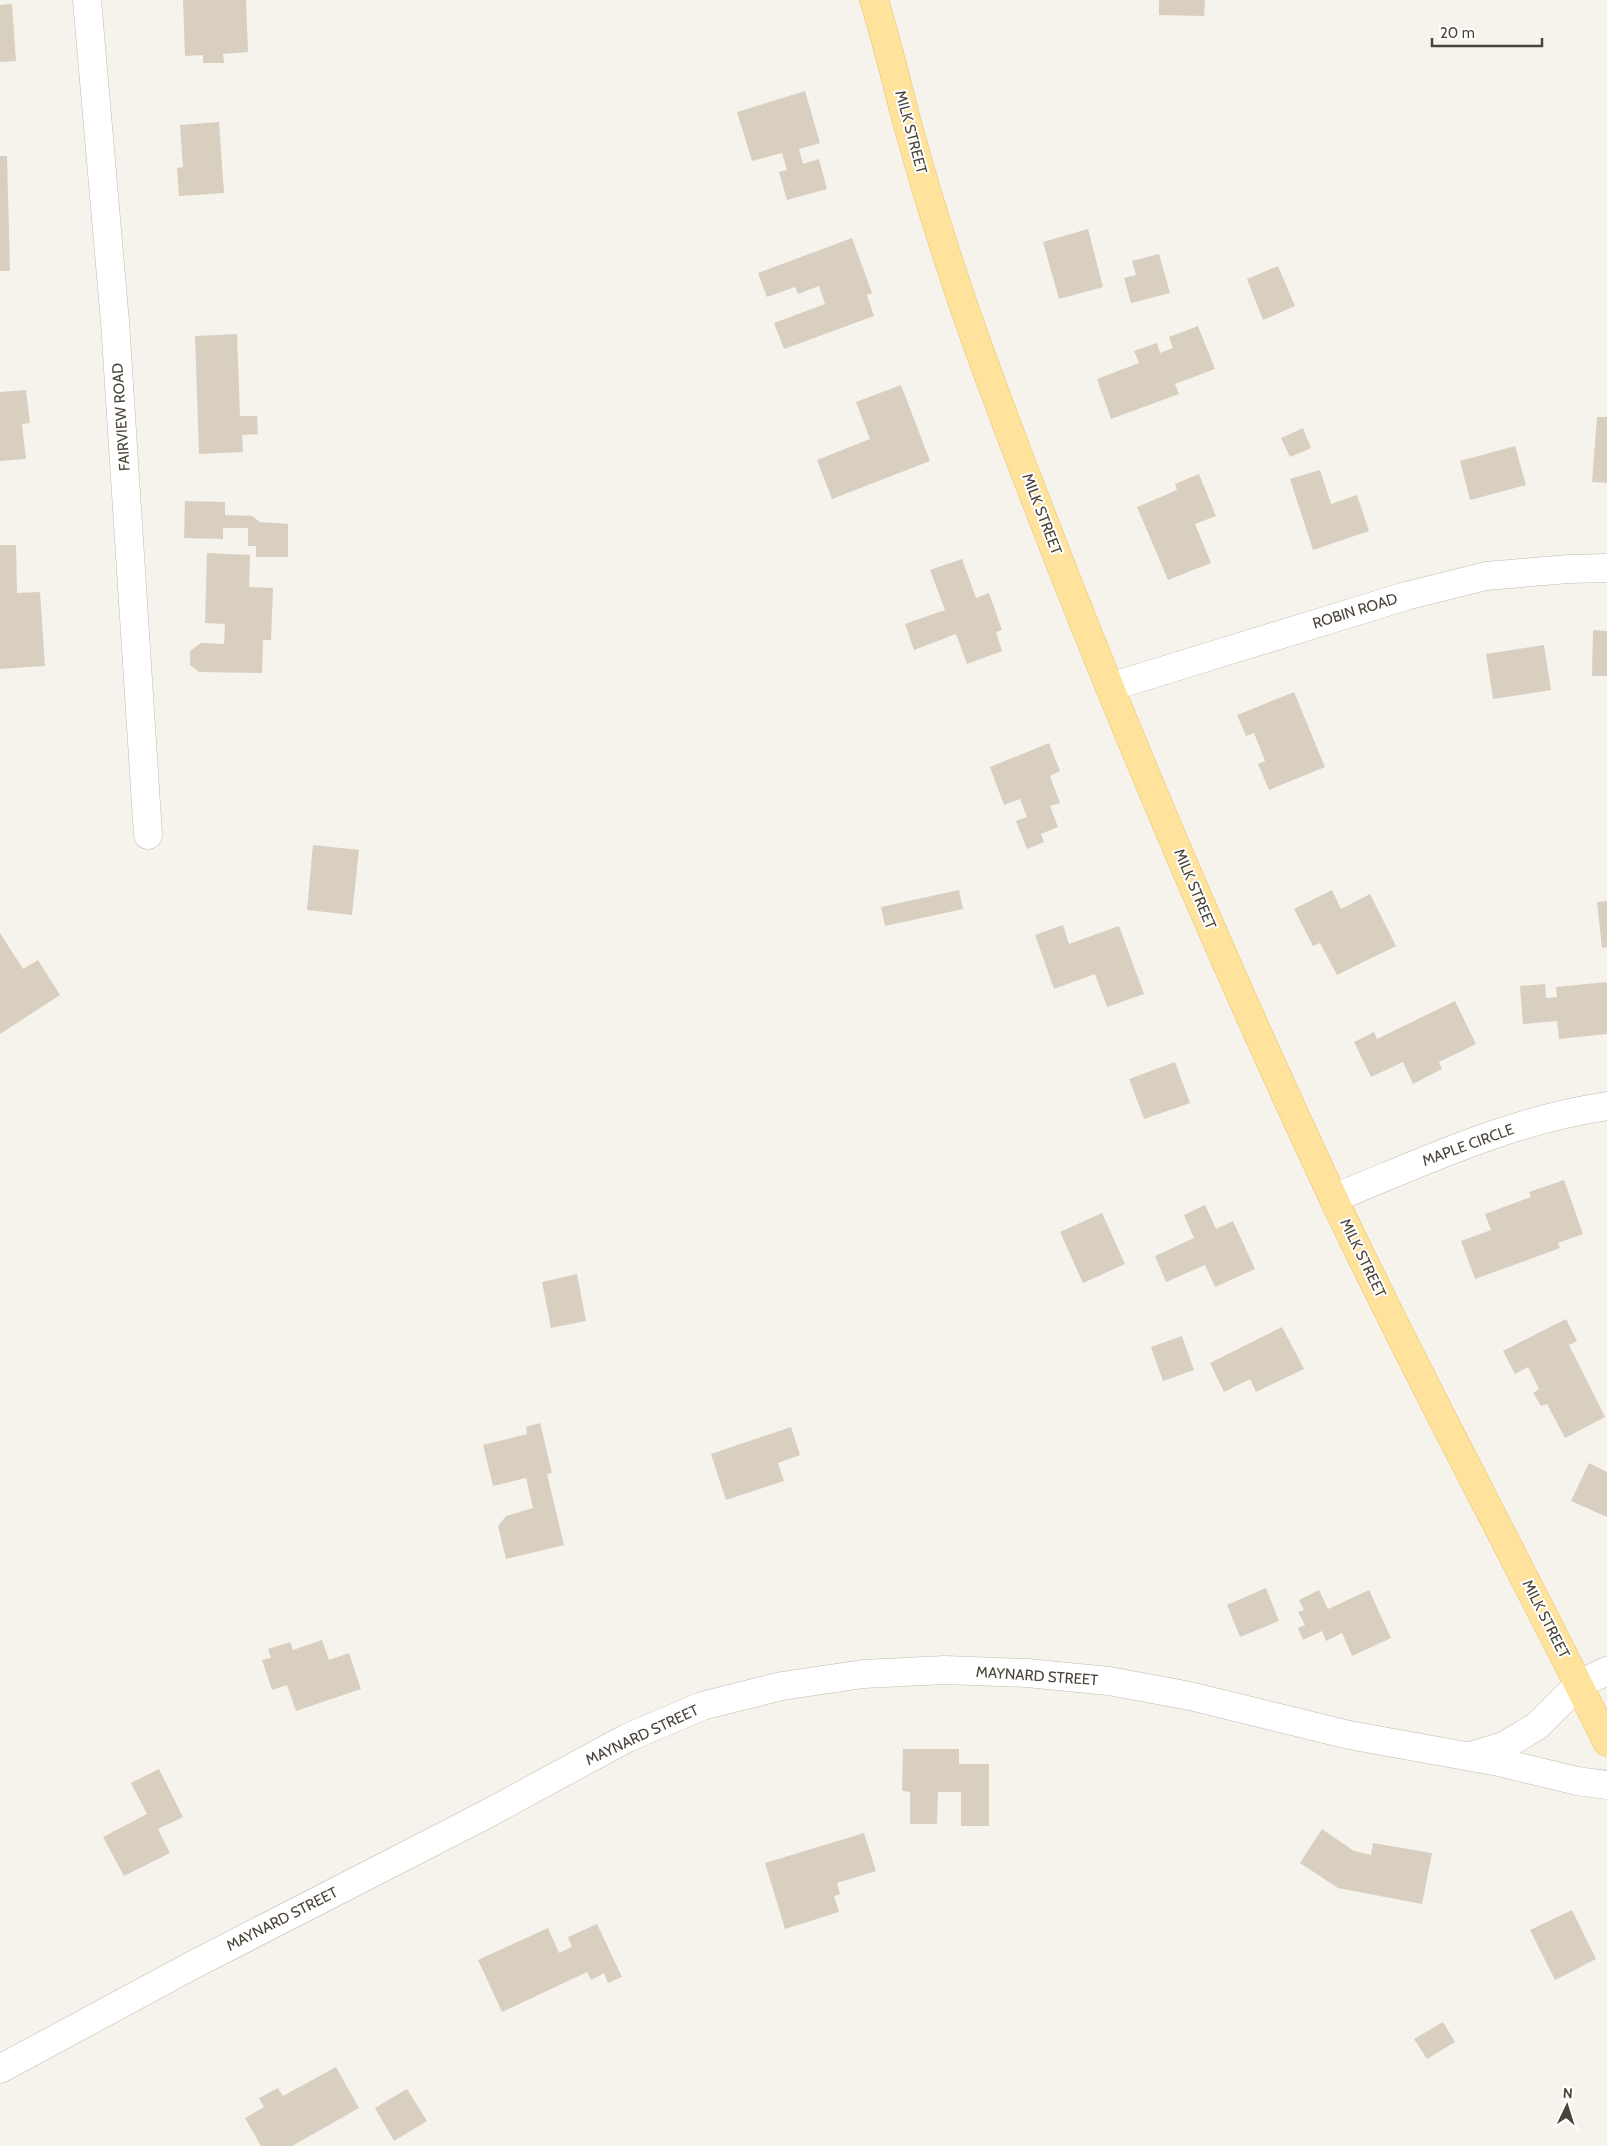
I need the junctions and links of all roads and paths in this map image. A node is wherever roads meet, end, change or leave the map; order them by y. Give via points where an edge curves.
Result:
1 (87, 0) edge
2 (874, 0) edge
3 (1607, 568) edge
4 (1110, 687) junction
5 (148, 835) dead end
6 (1607, 1106) edge
7 (1334, 1198) junction
8 (1607, 1671) edge
9 (1578, 1684) junction
10 (1607, 1742) edge
11 (1468, 1756) junction
12 (1607, 1785) edge
13 (0, 2069) edge

1 - 5 street, FAIRVIEW ROAD via 115,331
2 - 4 main road, MILK STREET via 954,277
3 - 4 street, ROBIN ROAD via 1477,579 1354,611
4 - 7 main road, MILK STREET via 1224,954
6 - 7 street, MAPLE CIRCLE via 1572,1111 1474,1140
7 - 9 main road, MILK STREET
8 - 9 street
9 - 10 main road, MILK STREET
9 - 11 street, MAYNARD STREET via 1537,1726 1504,1746
11 - 12 street, MAYNARD STREET
11 - 13 street, MAYNARD STREET via 1349,1735 1190,1696 1109,1682 1027,1673 945,1670 863,1674 782,1686 702,1706 627,1738

